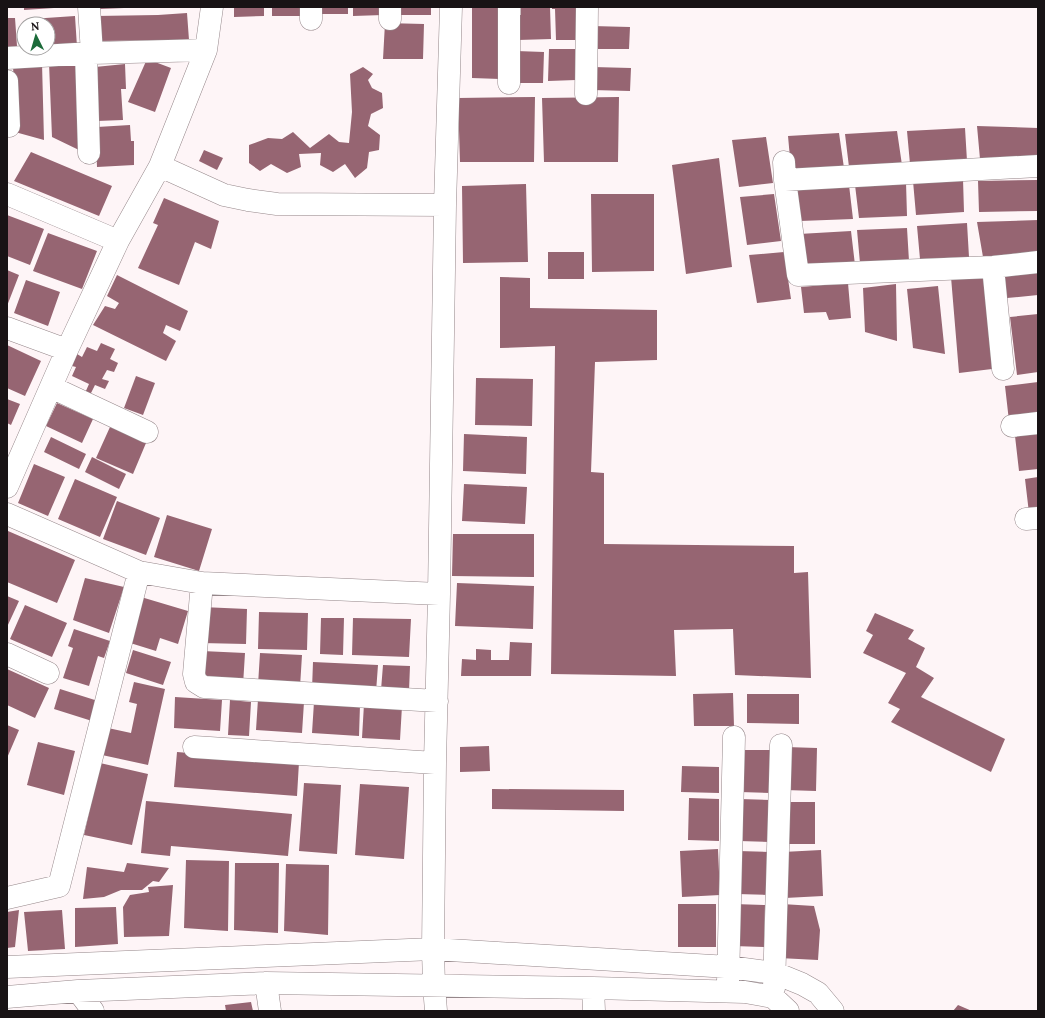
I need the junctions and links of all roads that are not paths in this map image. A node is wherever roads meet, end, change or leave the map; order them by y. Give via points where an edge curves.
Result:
1 (90, 7) edge
2 (212, 7) edge
3 (451, 7) edge
4 (509, 7) edge
5 (587, 7) edge
6 (206, 50) junction
7 (89, 53) junction
8 (7, 58) edge
9 (7, 81) edge
10 (509, 83) dead end
11 (586, 94) dead end
12 (9, 126) dead end
13 (89, 153) dead end
14 (160, 166) junction
15 (1038, 166) edge
16 (7, 194) edge
17 (445, 205) junction
18 (118, 241) junction
19 (1038, 262) edge
20 (992, 267) junction
21 (7, 328) edge
22 (67, 350) junction
23 (1003, 369) dead end
24 (51, 387) junction
25 (1038, 423) edge
26 (1012, 426) dead end
27 (147, 432) dead end
28 (7, 487) edge
29 (7, 514) edge
30 (139, 572) junction
31 (202, 583) junction
32 (439, 594) junction
33 (7, 654) edge
34 (48, 673) dead end
35 (437, 701) junction
36 (734, 737) dead end
37 (781, 745) dead end
38 (194, 748) dead end
39 (435, 763) junction
40 (7, 898) edge
41 (433, 949) junction
42 (7, 967) edge
43 (729, 967) junction
44 (775, 973) junction
45 (266, 983) junction
46 (434, 986) junction
47 (593, 988) junction
48 (78, 991) junction
49 (728, 991) junction
50 (7, 997) edge
51 (780, 1004) edge
52 (93, 1011) edge
53 (270, 1011) edge
54 (436, 1011) edge
55 (594, 1011) edge
56 (833, 1011) edge

1 - 7 street
2 - 6 street
3 - 17 street
4 - 10 street
5 - 11 street
6 - 7 street
6 - 14 street
7 - 8 street
7 - 13 street
9 - 12 street
14 - 17 street via 224,195 277,204
14 - 18 street
15 - 20 street via 784,171 798,274
16 - 18 street
17 - 32 street
18 - 22 street
19 - 20 street
20 - 23 street
21 - 22 street
22 - 24 street
24 - 27 street
24 - 28 street
25 - 26 street
29 - 30 street
30 - 31 street
30 - 40 street via 59,886
31 - 32 street
31 - 35 street via 194,674 196,682 204,687
32 - 35 street
33 - 34 street
35 - 39 street
36 - 43 street
37 - 44 street
38 - 39 street
39 - 41 street
41 - 42 street
41 - 43 street
41 - 46 street
43 - 44 street
43 - 49 street
44 - 51 street
44 - 56 street via 818,993
45 - 46 street
45 - 48 street
45 - 53 street
46 - 47 street
46 - 54 street
47 - 49 street
47 - 55 street
48 - 50 street
48 - 52 street
49 - 51 street via 745,992

